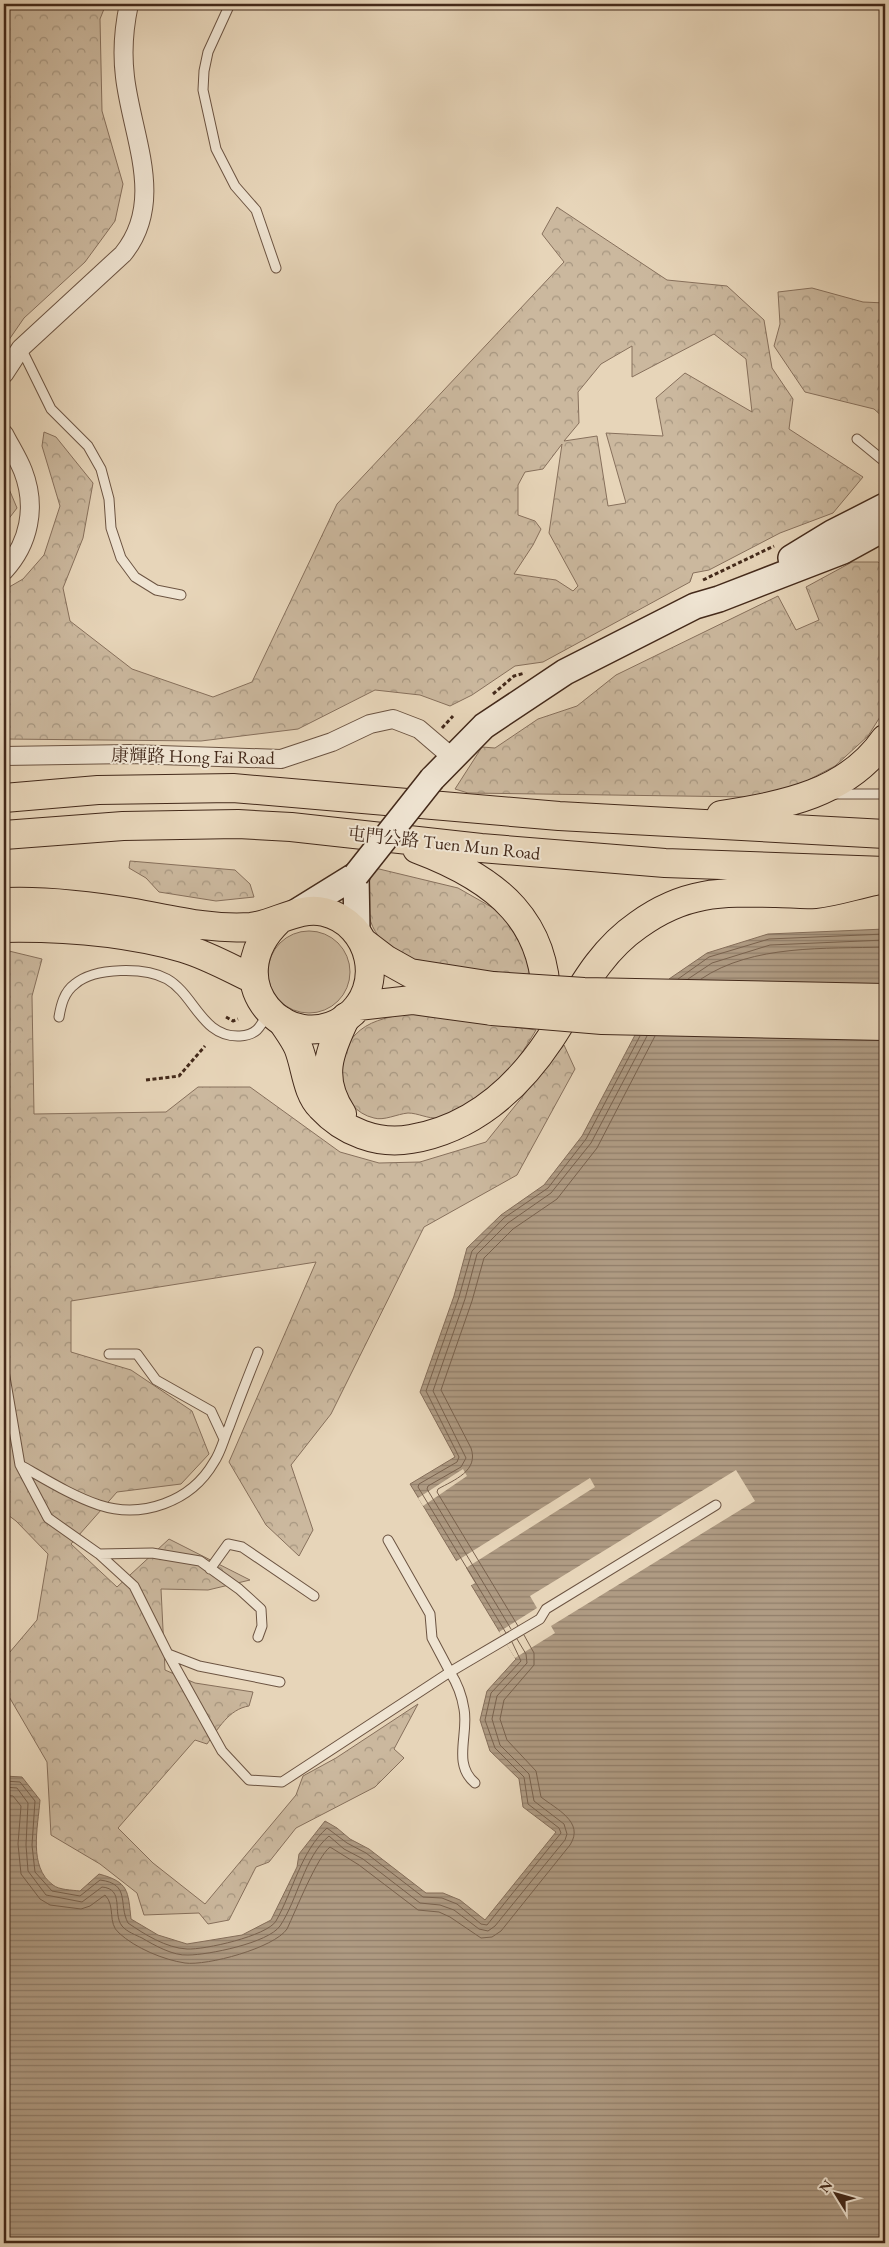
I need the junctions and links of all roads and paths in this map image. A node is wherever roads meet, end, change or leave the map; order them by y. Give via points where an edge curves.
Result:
1 (129, 4) edge
2 (230, 4) edge
3 (276, 268) dead end
4 (20, 348) junction
5 (4, 374) edge
6 (4, 434) edge
7 (857, 438) dead end
8 (885, 462) edge
9 (885, 506) edge
10 (879, 537) edge
11 (4, 571) edge
12 (736, 592) junction
13 (181, 594) dead end
14 (885, 739) edge
15 (4, 756) edge
16 (452, 758) junction
17 (885, 794) edge
18 (4, 798) edge
19 (804, 799) junction
20 (680, 822) junction
21 (885, 834) edge
22 (4, 835) edge
23 (389, 838) junction
24 (885, 871) edge
25 (356, 875) junction
26 (885, 878) edge
27 (4, 902) edge
28 (285, 918) junction
29 (4, 928) edge
30 (360, 937) junction
31 (253, 979) junction
32 (492, 998) junction
33 (885, 998) edge
34 (352, 1012) junction
35 (275, 1016) junction
36 (226, 1017) dead end
37 (59, 1018) dead end
38 (238, 1019) dead end
39 (885, 1026) edge
40 (205, 1046) dead end
41 (519, 1078) junction
42 (146, 1080) dead end
43 (353, 1130) junction
44 (258, 1352) dead end
45 (109, 1354) dead end
46 (4, 1376) edge
47 (224, 1439) junction
48 (20, 1466) junction
49 (716, 1505) dead end
50 (388, 1540) dead end
51 (99, 1554) junction
52 (210, 1569) junction
53 (314, 1596) dead end
54 (258, 1637) dead end
55 (168, 1654) junction
56 (450, 1672) junction
57 (280, 1682) dead end
58 (475, 1783) dead end

1 - 4 street via 124,68 144,182 143,219 123,254
2 - 3 lane via 208,52 203,90 216,149 234,186 256,210
4 - 5 street
4 - 13 lane via 51,409 88,446 101,469 109,499 111,528 121,558 136,577 156,590
6 - 11 street via 28,483 30,512 25,539
7 - 8 lane
9 - 12 main road via 832,533
10 - 12 main road
12 - 16 main road via 695,606 564,672 498,716
14 - 19 main road via 864,764 845,779
15 - 16 street, 康輝路 Hong Fai Road via 120,754 281,759 326,745 370,724 393,719 419,729
16 - 25 main road, bridge
17 - 19 lane via 837,794
18 - 20 main road, 屯門公路 Tuen Mun Road via 98,790 233,788 559,816
19 - 20 main road
20 - 21 main road, 屯門公路 Tuen Mun Road
22 - 23 main road, 屯門公路 Tuen Mun Road via 203,824 291,827
23 - 24 main road, 屯門公路 Tuen Mun Road via 703,865
23 - 41 main road via 429,853 489,886 518,913 537,943 545,974 546,1014 540,1041
25 - 28 main road
25 - 30 main road
26 - 41 main road via 815,894 711,893 679,902 660,912 617,941 601,959 550,1039
27 - 28 main road via 108,909 203,925 252,927
28 - 30 main road via 308,911 323,912 336,916
28 - 31 main road via 266,933 258,946 253,962
29 - 31 main road via 62,929 159,942 192,951
30 - 32 main road via 410,973
30 - 34 main road via 370,959 370,976 366,993
31 - 35 main road via 261,1001
32 - 33 main road, bridge via 584,992
32 - 34 main road via 412,1000
32 - 39 main road, bridge via 611,1020
34 - 35 main road via 332,1025 316,1029 298,1027
34 - 43 main road via 329,1055 328,1079 336,1106
35 - 37 lane via 256,1033 234,1036 220,1032 206,1023 168,980 134,970 98,974 75,984 61,1004
35 - 43 main road via 297,1045 319,1106
36 - 38 path via 233,1021
40 - 42 path via 179,1076
41 - 43 main road via 484,1110 439,1132 408,1140 384,1141
44 - 47 lane
45 - 47 lane via 137,1354 156,1380 210,1411
46 - 48 lane
47 - 48 lane via 215,1461 189,1490 155,1507 136,1510 97,1505
48 - 51 lane via 48,1518
49 - 56 lane via 546,1609 540,1619
50 - 56 lane via 430,1614 432,1638
51 - 52 lane via 152,1553 200,1561
51 - 55 lane via 134,1586
52 - 53 lane via 228,1544 242,1547
52 - 54 lane via 239,1589 261,1610 262,1626
55 - 56 lane via 222,1751 249,1780 274,1782 282,1782
55 - 57 lane via 199,1666
56 - 58 lane via 465,1710 463,1763 467,1776

